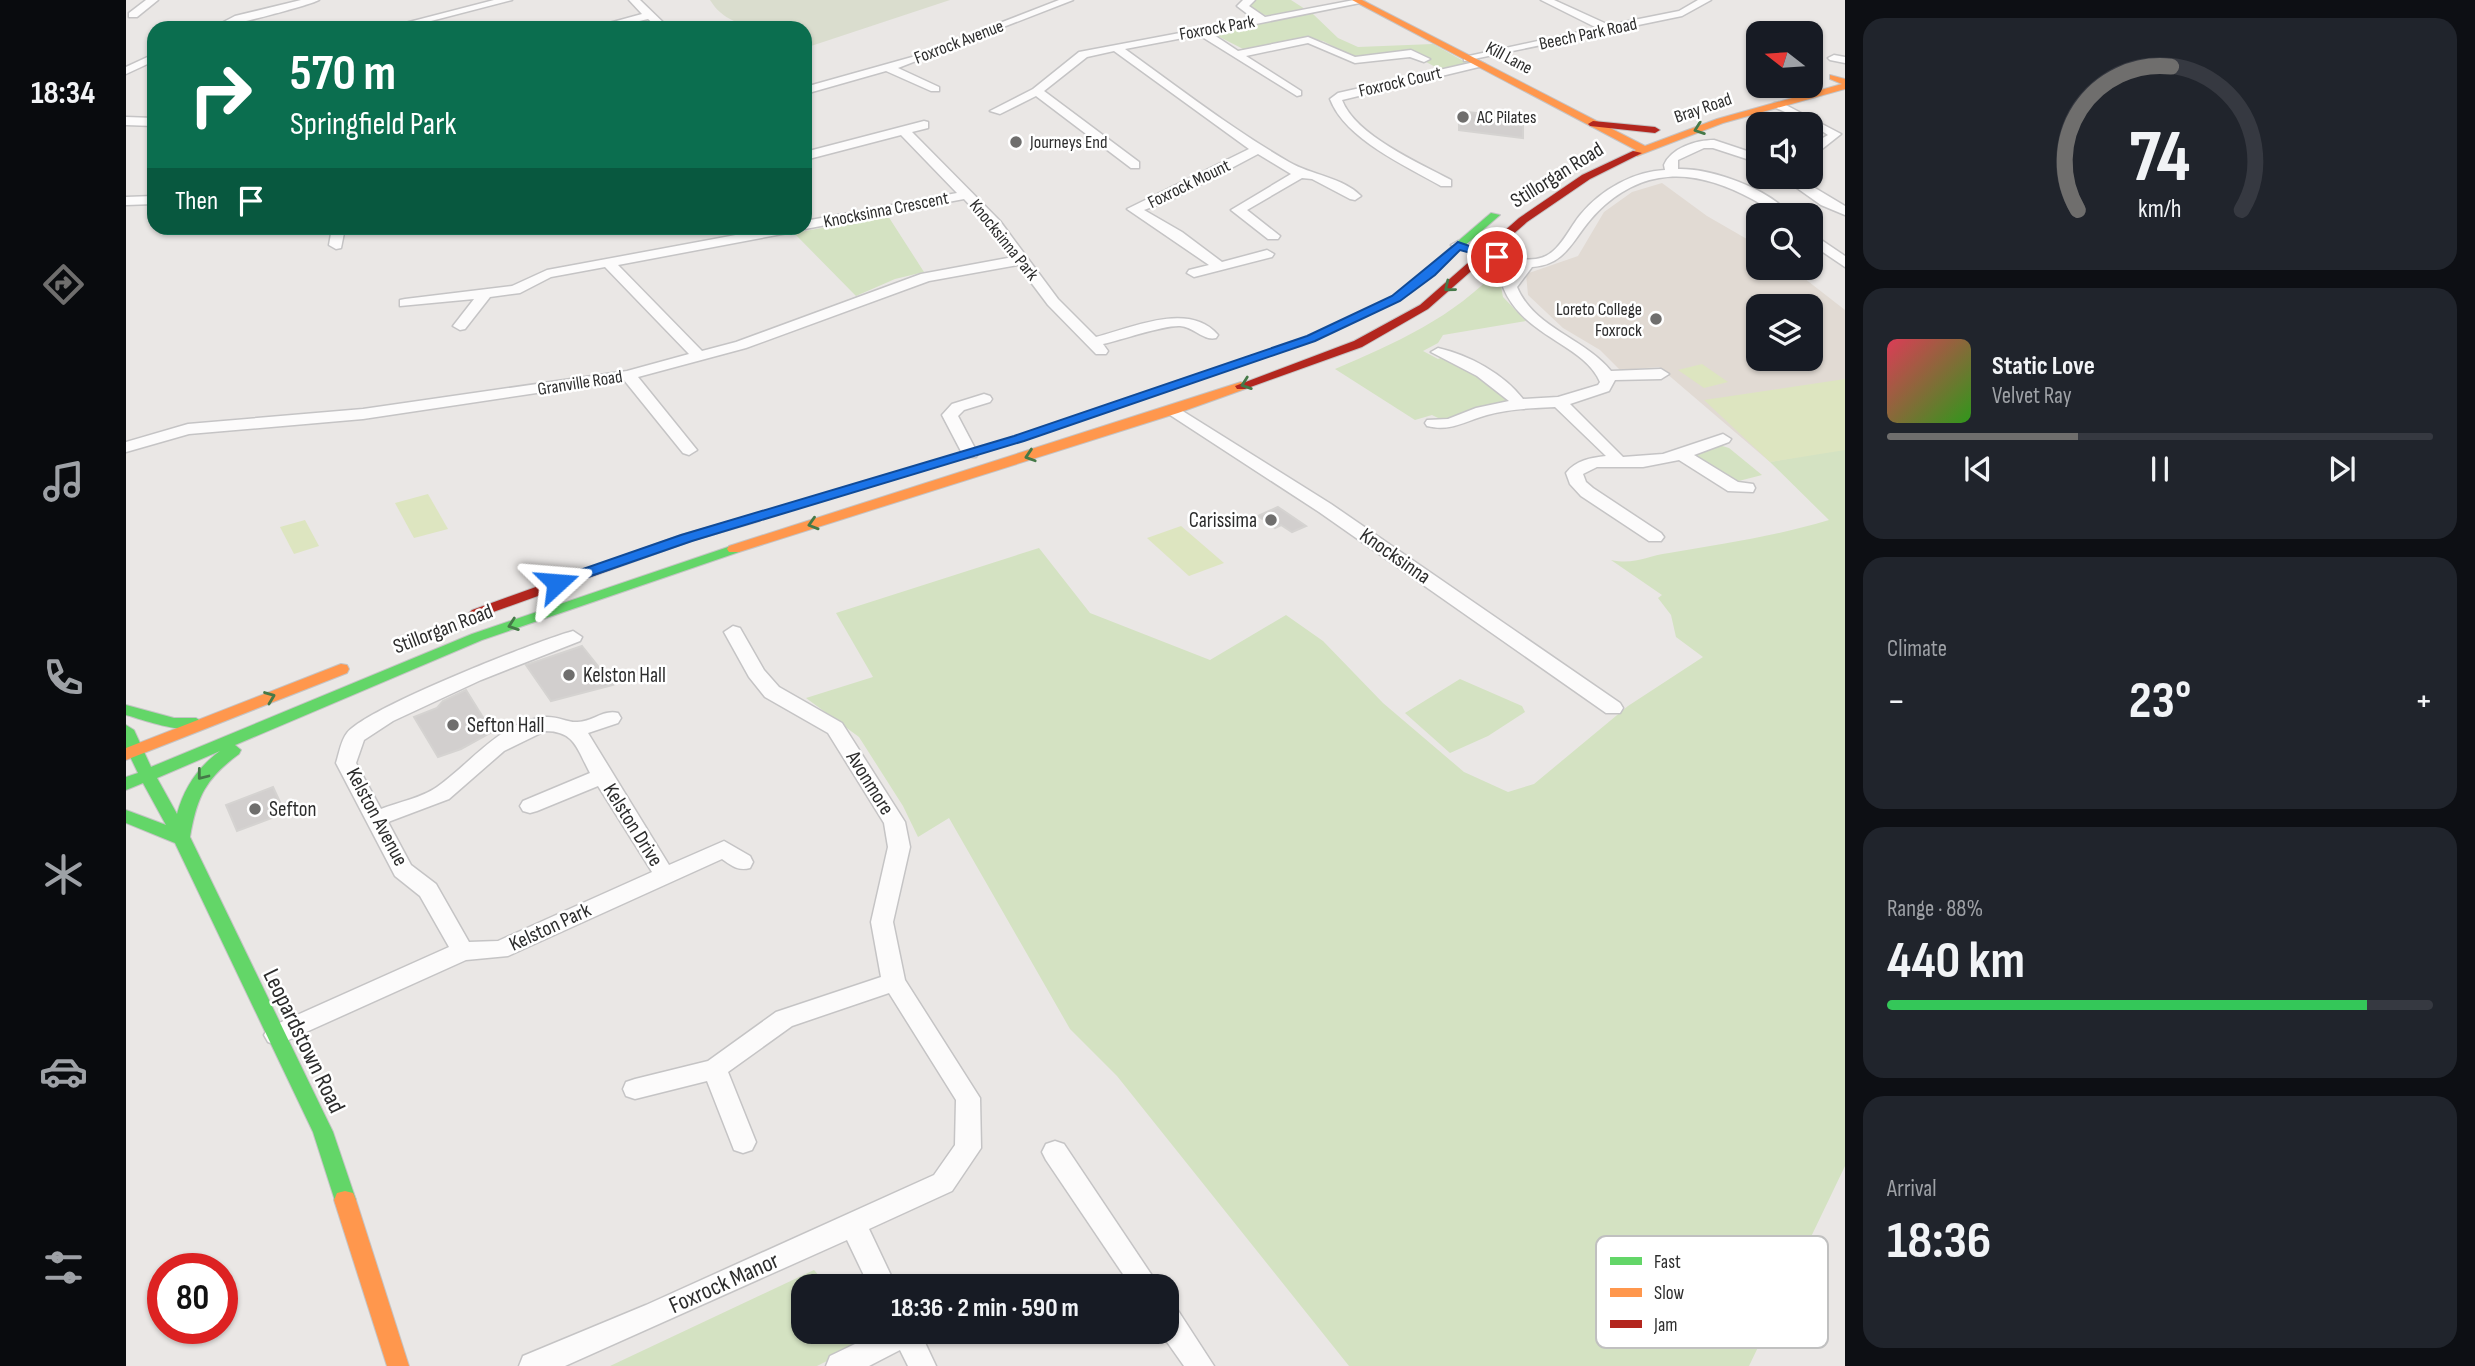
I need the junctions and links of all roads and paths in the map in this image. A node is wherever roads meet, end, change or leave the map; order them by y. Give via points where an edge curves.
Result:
1 (153, 0) edge
2 (267, 0) edge
3 (314, 0) edge
4 (507, 0) edge
5 (634, 0) edge
6 (1068, 0) edge
7 (1250, 0) edge
8 (1546, 0) edge
9 (1706, 0) edge
10 (1358, 1) edge
11 (283, 7) junction
12 (133, 15) dead end
13 (650, 15) junction
14 (1263, 20) junction
15 (232, 21) edge
16 (420, 21) edge
17 (625, 21) edge
18 (656, 21) edge
19 (1608, 29) junction
20 (1200, 31) junction
21 (1115, 47) junction
22 (1238, 54) junction
23 (1424, 59) dead end
24 (147, 60) edge
25 (1474, 61) junction
26 (890, 68) junction
27 (126, 71) edge
28 (1842, 79) edge
29 (1824, 82) edge
30 (812, 89) edge
31 (934, 89) dead end
32 (1037, 91) junction
33 (1297, 93) dead end
34 (1759, 98) edge
35 (1778, 105) junction
36 (996, 110) dead end
37 (1793, 112) edge
38 (126, 121) edge
39 (147, 122) edge
40 (1593, 124) junction
41 (924, 125) dead end
42 (1823, 129) edge
43 (904, 131) junction
44 (1625, 141) junction
45 (1823, 141) edge
46 (1652, 142) junction
47 (1258, 149) junction
48 (812, 154) edge
49 (1746, 155) edge
50 (1135, 165) dead end
51 (1672, 172) junction
52 (1295, 177) junction
53 (1446, 183) dead end
54 (1808, 189) edge
55 (967, 195) junction
56 (1355, 196) dead end
57 (147, 200) edge
58 (126, 201) edge
59 (1512, 203) dead end
60 (1767, 203) edge
61 (1845, 211) edge
62 (812, 224) edge
63 (337, 235) edge
64 (755, 235) edge
65 (1273, 236) dead end
66 (336, 245) dead end
67 (1458, 246) junction
68 (1823, 246) edge
69 (1267, 254) dead end
70 (1485, 254) junction
71 (1021, 260) junction
72 (608, 262) junction
73 (1526, 262) junction
74 (1845, 263) edge
75 (1219, 266) junction
76 (1194, 273) dead end
77 (486, 293) junction
78 (1396, 299) dead end
79 (405, 303) dead end
80 (460, 326) dead end
81 (1212, 335) dead end
82 (1438, 352) dead end
83 (700, 357) junction
84 (1661, 374) dead end
85 (628, 375) junction
86 (1608, 376) junction
87 (985, 399) dead end
88 (1559, 402) junction
89 (1518, 404) junction
90 (1173, 410) junction
91 (1433, 423) dead end
92 (1723, 439) dead end
93 (126, 447) edge
94 (689, 450) dead end
95 (970, 454) dead end
96 (1681, 454) junction
97 (1618, 461) junction
98 (1747, 488) dead end
99 (766, 515) dead end
100 (1655, 537) dead end
101 (467, 617) dead end
102 (733, 632) dead end
103 (573, 637) dead end
104 (352, 664) dead end
105 (1614, 708) dead end
106 (126, 710) edge
107 (611, 718) dead end
108 (207, 722) junction
109 (278, 722) junction
110 (126, 730) edge
111 (582, 739) junction
112 (131, 752) edge
113 (147, 775) junction
114 (602, 776) junction
115 (126, 784) edge
116 (530, 806) dead end
117 (126, 816) edge
118 (375, 819) junction
119 (181, 838) junction
120 (742, 862) dead end
121 (664, 874) junction
122 (463, 951) junction
123 (894, 982) junction
124 (276, 1035) junction
125 (715, 1069) junction
126 (635, 1089) dead end
127 (743, 1142) dead end
128 (1055, 1152) dead end
129 (853, 1225) junction
130 (877, 1274) edge
131 (1138, 1274) edge
132 (1179, 1335) edge
133 (883, 1344) edge
134 (912, 1344) edge
135 (398, 1366) edge
136 (533, 1366) edge
137 (840, 1366) edge
138 (922, 1366) edge
139 (1200, 1366) edge

1 - 12 street
2 - 11 street
3 - 11 street
4 - 16 street
5 - 13 street
6 - 26 street, Foxrock Avenue
7 - 14 street via 1242,6
8 - 19 street
9 - 19 street, Beech Park Road via 1682,13
10 - 14 street, Foxrock Park
10 - 25 main road, Kill Lane
11 - 15 street
13 - 17 street
13 - 18 street
14 - 20 street, Foxrock Park
19 - 25 street, Beech Park Road
20 - 21 street, Foxrock Park
20 - 22 street
21 - 32 street, Foxrock Park via 1083,54
21 - 47 street
22 - 23 street via 1308,40 1355,61 1411,53
22 - 33 street
24 - 27 street
25 - 40 main road, Kill Lane
25 - 53 street, Foxrock Court via 1336,99 1345,117 1366,134
26 - 30 street, Foxrock Avenue
26 - 31 street, Foxrock Avenue
28 - 29 main road, Bray Road
28 - 35 main road, Bray Road
32 - 36 street, Foxrock Park
32 - 50 street
34 - 46 main road, Bray Road via 1724,107
35 - 37 street
35 -> 46 main road, Bray Road
38 - 39 street
40 - 44 main road, Kill Lane
40 - 44 main road, Stillorgan Road via 1603,147
40 - 46 main road
41 - 43 street
42 - 45 street via 1830,133
43 - 48 street
43 - 55 street, Knocksinna Park
44 - 46 main road, Bray Road
44 - 46 main road, Kill Lane
46 - 70 main road, Stillorgan Road via 1556,196
47 - 52 street
47 - 75 street, Foxrock Mount via 1134,209
49 - 51 street via 1702,144 1673,158
51 - 60 street via 1709,176
51 - 73 street via 1647,174 1630,183 1588,214 1555,256
52 - 56 street via 1315,176
52 - 65 street via 1238,210
54 - 61 street
55 - 62 street, Knocksinna Crescent
55 - 71 street, Knocksinna Park
57 - 58 street
59 - 67 main road, Stillorgan Road
63 - 66 street
64 - 72 street, Knocksinna Crescent
67 - 70 street
67 - 78 main road, Stillorgan Road
68 - 74 street
69 - 75 street
70 - 73 street
70 -> 90 main road, Stillorgan Road via 1424,307 1358,344
71 - 81 street, Knocksinna Park via 1096,347 1180,321
71 - 83 street, Granville Road via 914,280
72 - 77 street, Knocksinna Crescent via 547,274 515,290
72 - 83 street
73 - 86 street via 1510,291 1535,321
75 - 76 street
77 - 79 street
77 - 80 street
82 - 89 street via 1454,356 1490,379
83 - 85 street, Granville Road
84 - 86 street
85 - 93 street, Granville Road via 363,414 188,429
85 - 94 street
86 - 88 street via 1604,388
87 - 95 street via 958,407 950,415 958,440
88 - 89 street
88 - 97 street
89 - 91 street via 1450,424
90 - 105 street, Knocksinna via 1325,508
90 -> 109 main road, Stillorgan Road via 583,600 477,637
92 - 96 street
96 - 97 street via 1644,462
96 - 98 street via 1734,487
97 - 100 street via 1585,464 1574,478 1587,492
99 - 101 main road, Stillorgan Road
102 - 123 street, Avonmore via 772,692 835,728 894,822 899,847 882,922
103 - 118 street, Kelston Avenue via 452,685 355,736 346,762
108 -> 104 main road
106 - 108 main road via 174,723
107 - 111 street
108 - 112 main road
109 - 113 main road, Stillorgan Road
109 -> 119 main road via 210,765 192,789
110 - 112 main road, Leopardstown Road
111 - 114 street, Kelston Drive
111 - 118 street via 562,724 526,730 498,746 442,793
112 - 113 main road, Leopardstown Road
113 - 115 main road, Stillorgan Road
113 - 119 main road, Leopardstown Road
114 - 116 street, Kelston Drive
114 - 121 street, Kelston Drive
117 - 119 main road
118 - 122 street, Kelston Avenue via 403,870 428,890
119 - 124 main road, Leopardstown Road
120 - 121 street, Kelston Park via 724,849
121 - 122 street, Kelston Park via 500,950
122 - 124 street, Kelston Park
123 - 125 street via 784,1019
123 - 129 street, Avonmore via 968,1098 968,1148 943,1182
124 - 135 main road, Leopardstown Road via 323,1132
125 - 126 street
125 - 127 street
128 - 131 street
129 - 130 street
129 - 136 street, Foxrock Manor
132 - 139 street
133 - 137 street
134 - 138 street

